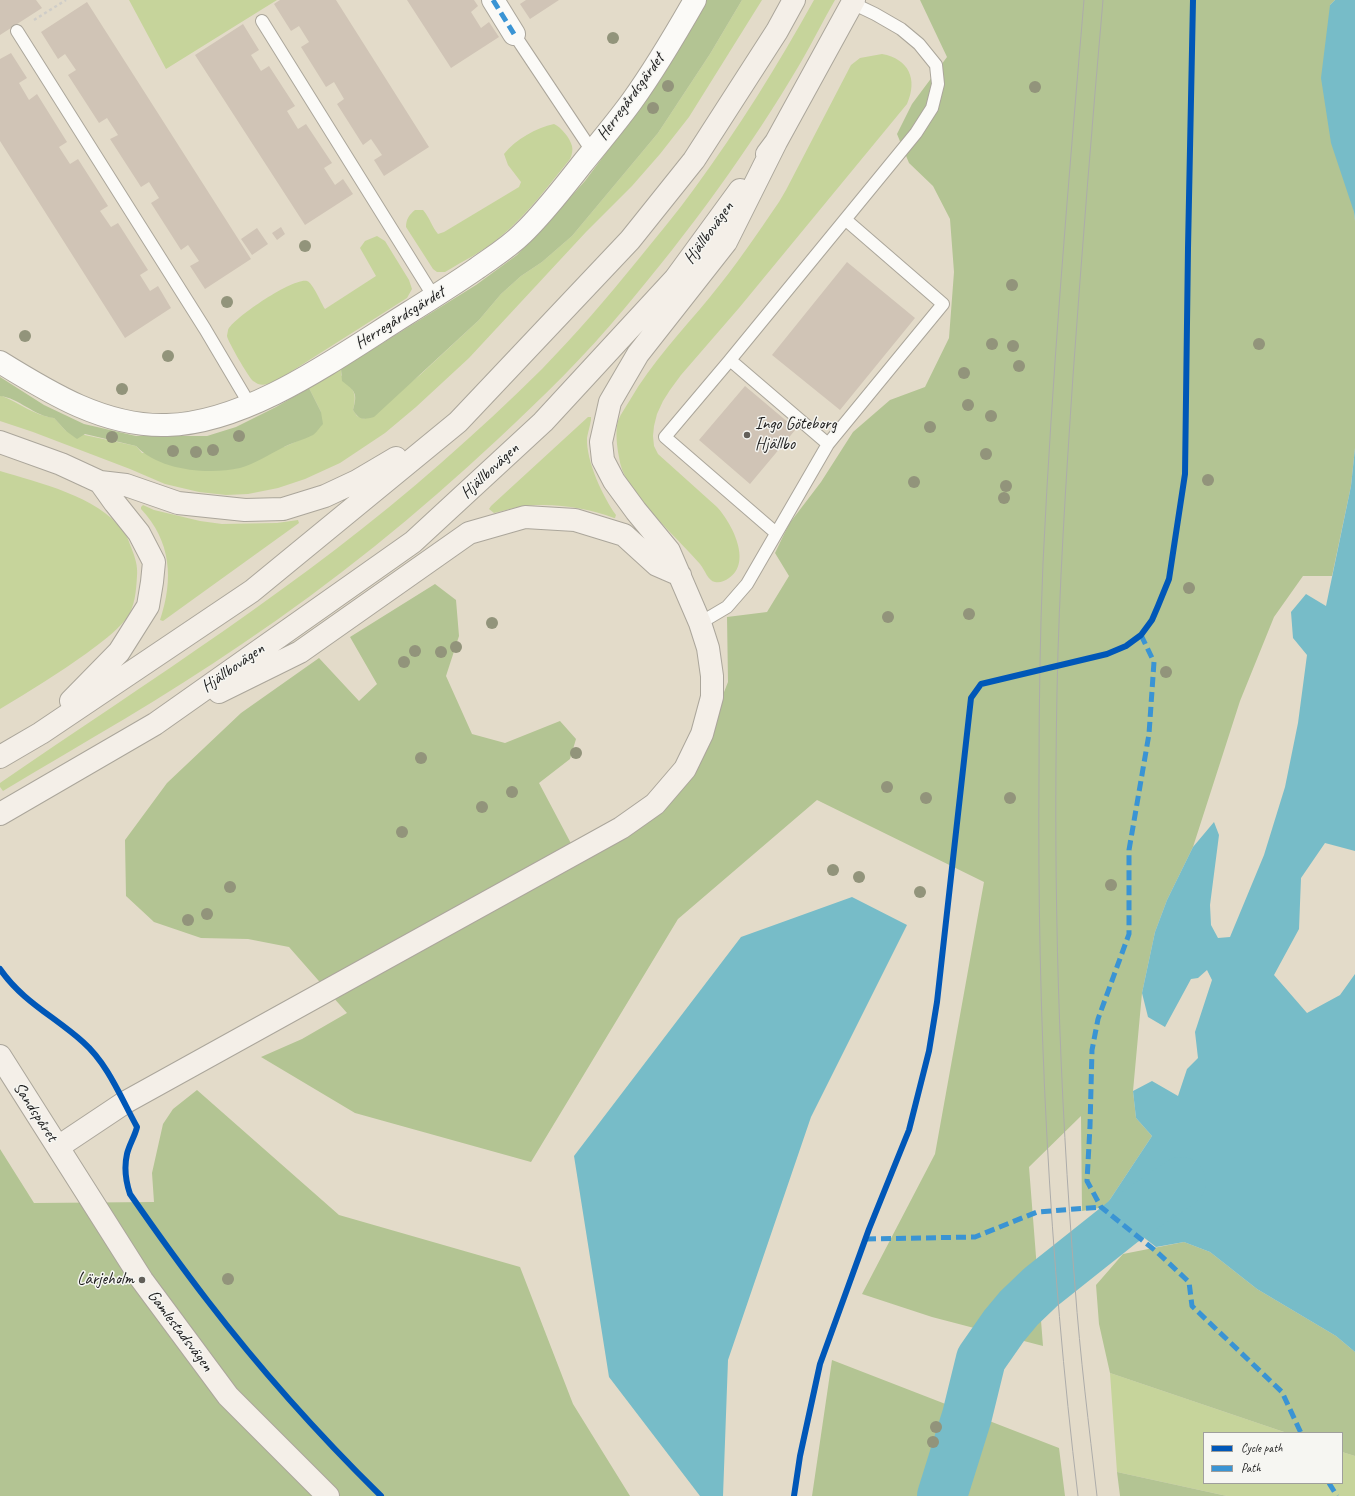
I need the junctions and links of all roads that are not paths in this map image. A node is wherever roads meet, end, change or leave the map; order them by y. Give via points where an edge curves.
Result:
1 (493, 0) edge
2 (695, 0) edge
3 (794, 0) edge
4 (853, 2) edge
5 (262, 22) dead end
6 (17, 31) dead end
7 (514, 34) joint
8 (776, 142) junction
9 (592, 151) junction
10 (846, 220) junction
11 (434, 297) junction
12 (730, 360) junction
13 (0, 362) edge
14 (250, 405) junction
15 (458, 422) junction
16 (0, 442) edge
17 (828, 444) junction
18 (100, 482) junction
19 (776, 533) junction
20 (680, 575) junction
21 (700, 623) junction
22 (155, 724) junction
23 (40, 733) junction
24 (0, 757) edge
25 (0, 814) edge
26 (0, 1056) edge
27 (58, 1147) junction
28 (328, 1496) edge

1 - 7 street
2 - 9 street, Herregårdsgärdet via 631,103
3 - 15 main road via 777,31 694,160 630,240
4 - 8 main road, Hjällbovägen
4 - 10 lane via 901,29 918,44 936,64 938,84 932,108 916,133
5 - 11 lane
6 - 14 lane via 201,322
7 - 9 lane
8 - 20 main road via 726,242 634,361 610,402 601,442 603,460 614,481 669,550
8 - 22 main road, Hjällbovägen via 675,279 543,422 413,542
9 - 11 street, Herregårdsgärdet via 522,235
10 - 12 lane
10 - 17 lane via 943,304
11 - 14 street, Herregårdsgärdet via 289,386
12 - 17 lane
12 - 19 lane via 665,437
13 - 14 street, Herregårdsgärdet via 44,390 82,409 138,424 167,425 193,422
15 - 18 main road via 357,481 325,496 283,509 245,510 178,504 126,485
15 - 23 main road via 252,591
16 - 18 main road via 61,464
17 - 19 lane
18 - 23 main road via 138,532 154,562 148,606 118,652
19 - 21 lane via 747,584 727,607
20 - 21 main road
20 - 22 main road via 657,565 624,535 575,520 525,517 469,533 300,652
21 - 27 main road via 708,648 712,697 702,734 685,769 655,804 621,828 124,1103
22 - 25 main road, Hjällbovägen
23 - 24 main road
26 - 27 main road, Sandspåret
27 - 28 main road, Gamlestadsvägen via 142,1280 228,1396

